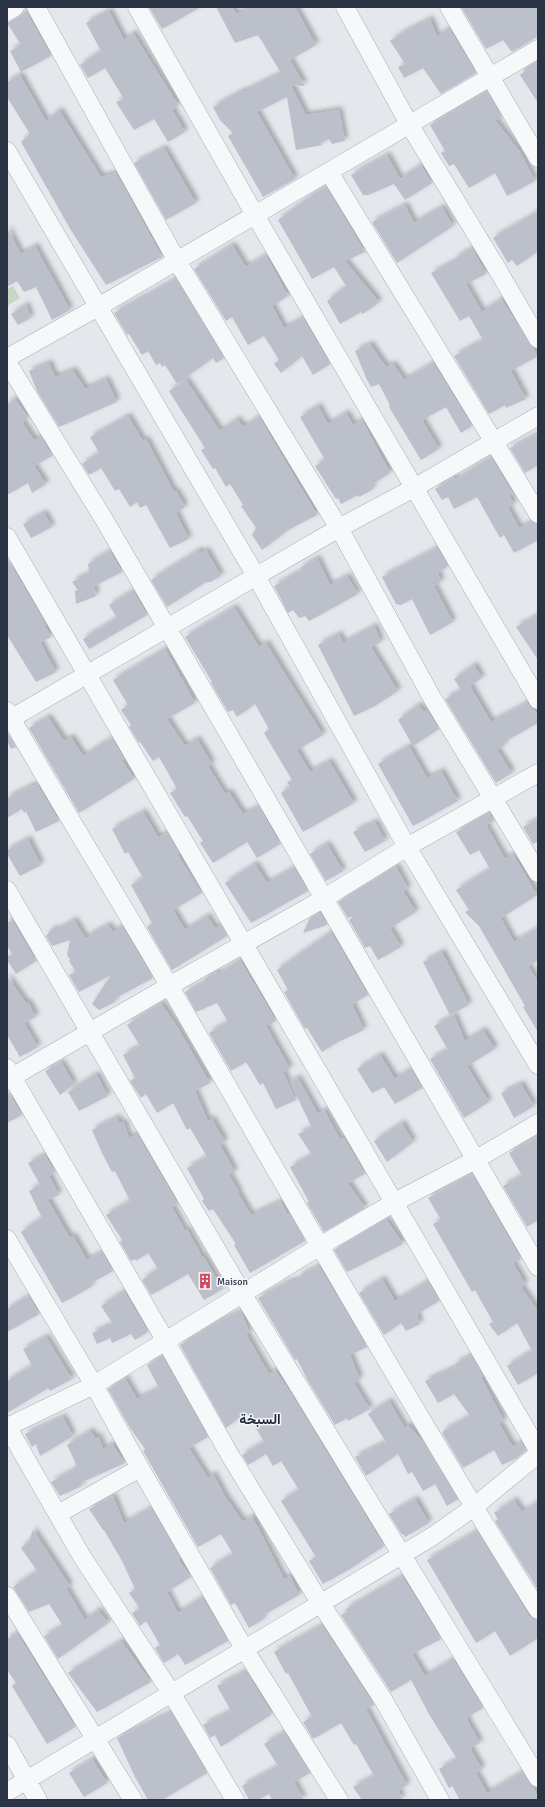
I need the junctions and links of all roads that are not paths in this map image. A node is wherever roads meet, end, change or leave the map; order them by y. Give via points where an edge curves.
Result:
1 (15, 7) edge
2 (36, 7) edge
3 (137, 7) edge
4 (345, 7) edge
5 (449, 7) edge
6 (7, 12) edge
7 (538, 49) edge
8 (490, 79) junction
9 (409, 124) junction
10 (7, 152) edge
11 (538, 158) edge
12 (329, 172) junction
13 (255, 215) junction
14 (177, 261) junction
15 (98, 307) junction
16 (538, 339) edge
17 (7, 358) edge
18 (7, 362) edge
19 (538, 416) edge
20 (494, 442) junction
21 (414, 488) junction
22 (538, 514) edge
23 (339, 528) junction
24 (7, 537) edge
25 (256, 576) junction
26 (166, 628) junction
27 (88, 676) junction
28 (538, 700) edge
29 (8, 717) edge
30 (538, 773) edge
31 (494, 798) junction
32 (407, 847) junction
33 (538, 873) edge
34 (7, 890) edge
35 (323, 899) junction
36 (244, 944) junction
37 (169, 986) junction
38 (90, 1032) junction
39 (538, 1065) edge
40 (9, 1075) edge
41 (538, 1123) edge
42 (475, 1160) junction
43 (395, 1202) junction
44 (7, 1239) edge
45 (320, 1246) junction
46 (538, 1267) edge
47 (242, 1293) junction
48 (165, 1340) junction
49 (94, 1385) junction
50 (7, 1426) edge
51 (538, 1450) edge
52 (538, 1454) edge
53 (140, 1468) junction
54 (474, 1507) junction
55 (58, 1514) junction
56 (401, 1555) junction
57 (7, 1596) edge
58 (321, 1604) junction
59 (538, 1610) edge
60 (245, 1650) junction
61 (172, 1694) junction
62 (95, 1738) junction
63 (7, 1745) edge
64 (538, 1778) edge
65 (27, 1780) junction
66 (7, 1792) edge
67 (38, 1800) edge
68 (133, 1800) edge
69 (235, 1800) edge
70 (339, 1800) edge
71 (440, 1800) edge

1 - 6 street
2 - 14 street
3 - 13 street
4 - 9 street
5 - 8 street
7 - 8 street
8 - 9 street
8 - 11 street
9 - 12 street
9 - 16 street
10 - 15 street
12 - 13 street
12 - 20 street
13 - 14 street
13 - 21 street
14 - 15 street
14 - 23 street
15 - 17 street
15 - 25 street
18 - 26 street via 105,521
19 - 20 street
20 - 21 street
20 - 22 street
21 - 23 street
21 - 28 street
23 - 25 street
23 - 31 street via 432,696
24 - 27 street
25 - 26 street
25 - 32 street
26 - 27 street
26 - 35 street
27 - 29 street
27 - 36 street
29 - 37 street
30 - 31 street
31 - 32 street
31 - 33 street
32 - 35 street
32 - 39 street
34 - 38 street
35 - 36 street
35 - 42 street
36 - 37 street
36 - 43 street
37 - 38 street
37 - 45 street
38 - 40 street
38 - 47 street
40 - 48 street
41 - 42 street
42 - 43 street
42 - 46 street
43 - 45 street
43 - 51 street
44 - 49 street
45 - 47 street
45 - 54 street
47 - 48 street
47 - 56 street
48 - 49 street
48 - 58 street via 231,1457
49 - 50 street
49 - 53 street
50 - 55 street
52 - 54 street
53 - 55 street
53 - 60 street
54 - 56 street
54 - 59 street
55 - 61 street via 81,1555
56 - 58 street
56 - 64 street
57 - 62 street
58 - 60 street
58 - 71 street via 384,1701
60 - 61 street
60 - 70 street
61 - 62 street
61 - 69 street
62 - 65 street
62 - 68 street
63 - 65 street
65 - 66 street
65 - 67 street

